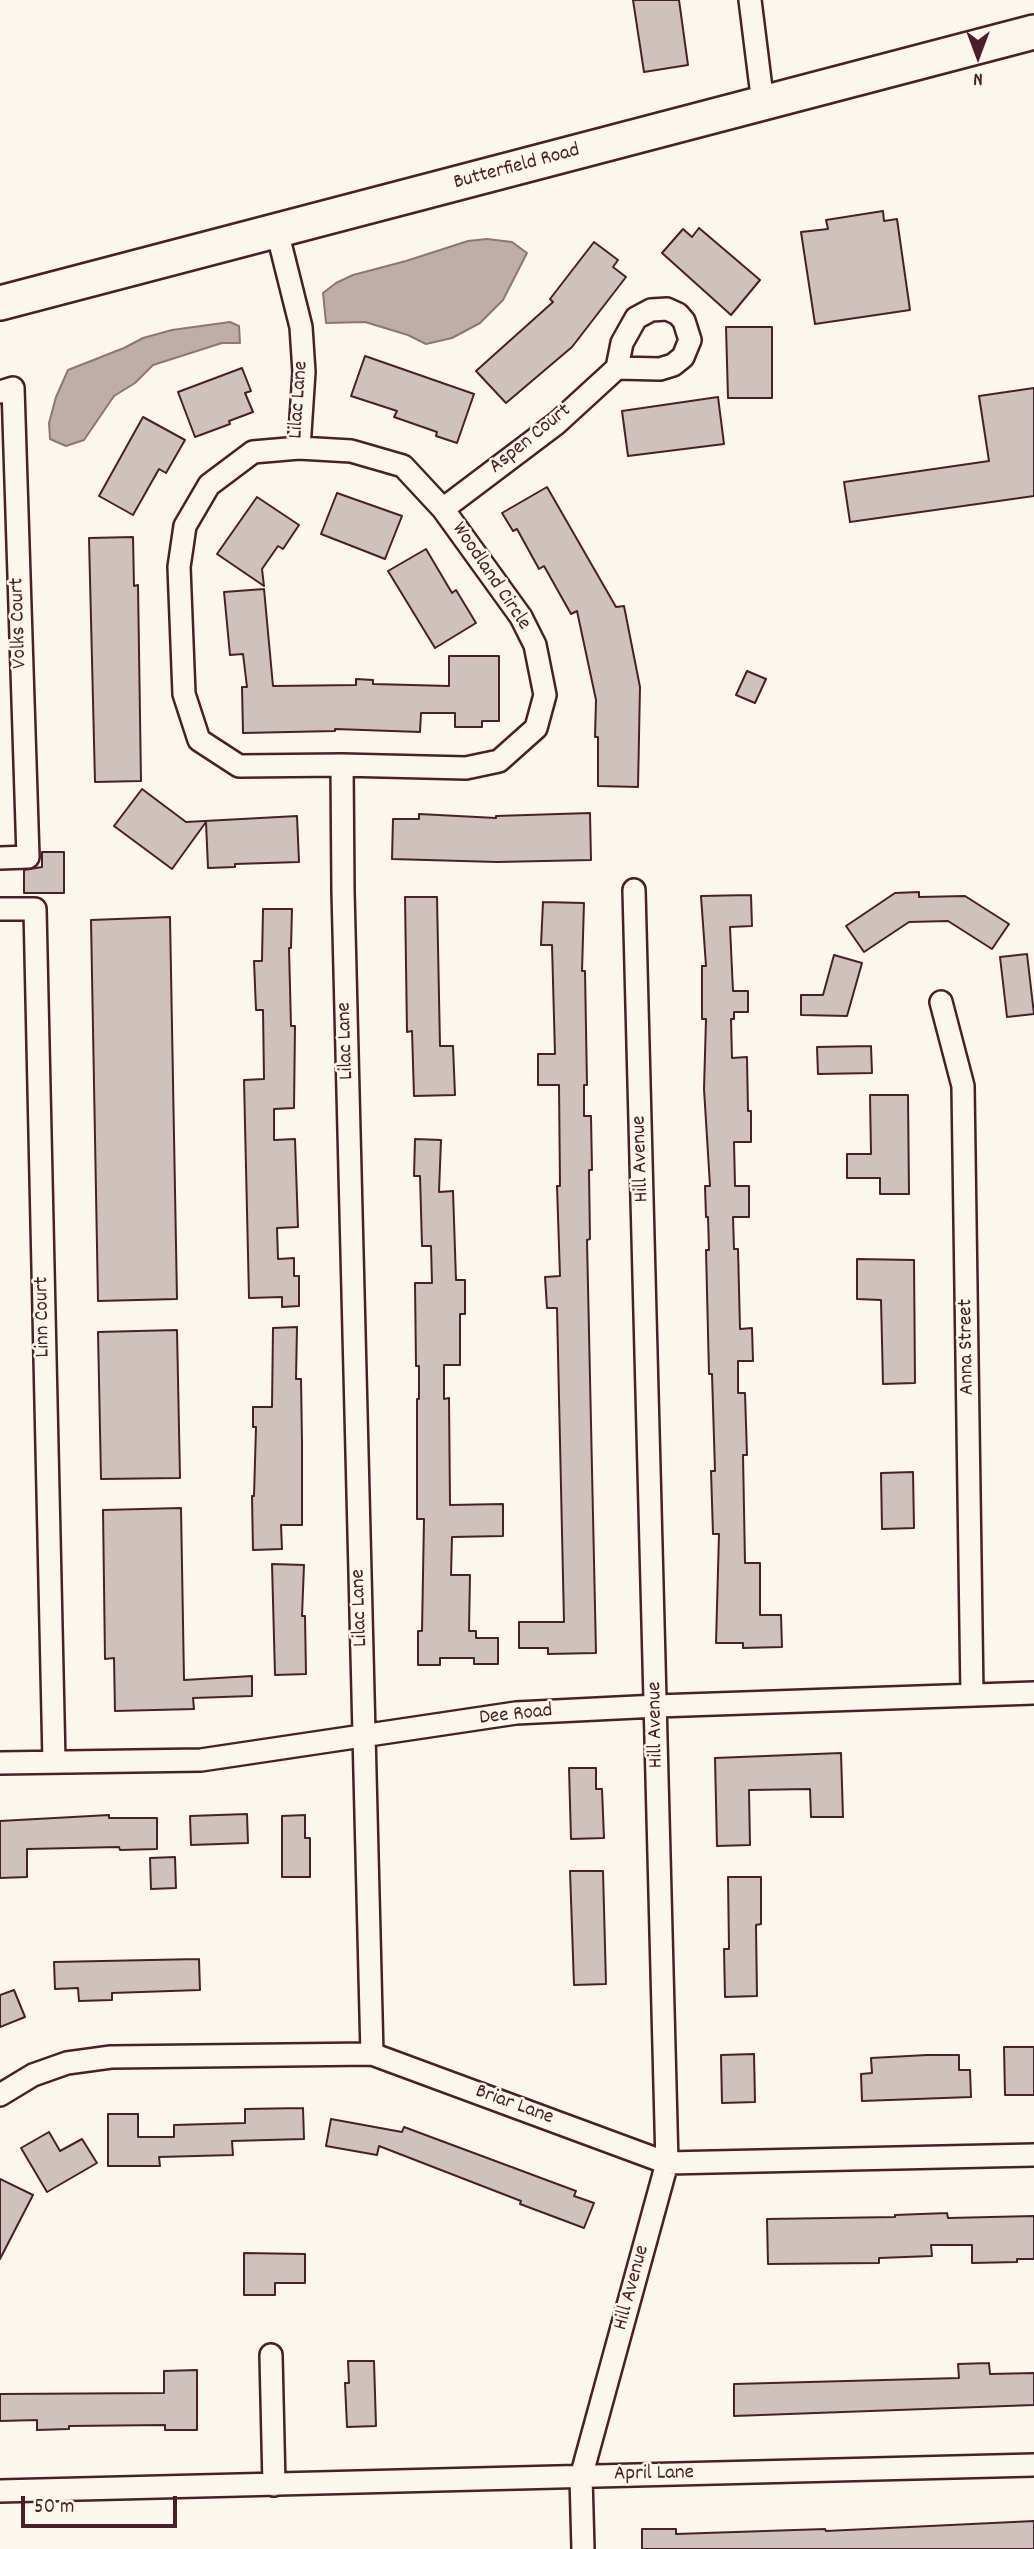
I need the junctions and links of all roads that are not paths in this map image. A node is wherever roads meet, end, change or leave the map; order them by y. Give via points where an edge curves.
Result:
1 (750, 0) edge
2 (1034, 32) edge
3 (763, 104) junction
4 (277, 231) junction
5 (0, 303) edge
6 (617, 368) dead end
7 (6, 390) edge
8 (299, 448) junction
9 (443, 509) junction
10 (342, 765) junction
11 (0, 858) edge
12 (634, 890) dead end
13 (0, 909) edge
14 (941, 1002) dead end
15 (1034, 1693) edge
16 (972, 1695) junction
17 (657, 1706) junction
18 (364, 1737) junction
19 (54, 1761) junction
20 (0, 1763) edge
21 (372, 2054) junction
22 (0, 2095) edge
23 (1034, 2155) edge
24 (667, 2163) junction
25 (271, 2355) dead end
26 (1034, 2465) edge
27 (581, 2477) junction
28 (274, 2485) junction
29 (0, 2491) edge
30 (583, 2549) edge

1 - 3 street
2 - 3 main road, Butterfield Road
3 - 4 main road, Butterfield Road
4 - 5 main road, Butterfield Road
4 - 8 street, Lilac Lane via 301,327 304,372
6 - 9 street, Aspen Court via 557,424
7 - 11 street, Volks Court via 28,857
8 - 9 street, Woodland Circle via 351,451 403,466
8 - 10 street, Lilac Lane via 253,452 209,485 185,526 179,567 184,694 199,740 239,766
9 - 10 street, Woodland Circle via 521,617 534,645 545,695 536,728 499,761 466,768
10 - 18 street, Lilac Lane
12 - 17 street, Hill Avenue
13 - 19 street, Linn Court via 36,909
14 - 16 street, Anna Street via 963,1086
15 - 16 street, Dee Road
16 - 17 street, Dee Road
17 - 18 street, Dee Road via 516,1713
17 - 24 street, Hill Avenue
18 - 19 street, Dee Road via 201,1760
18 - 21 street, Lilac Lane
19 - 20 street, Dee Road
21 - 22 street, Briar Lane via 111,2057 67,2063
21 - 24 street, Briar Lane
23 - 24 street, Briar Lane
24 - 27 street, Hill Avenue
25 - 28 street
26 - 27 street, April Lane
27 - 28 street, April Lane
27 - 30 street, Hill Avenue
28 - 29 street, April Lane

